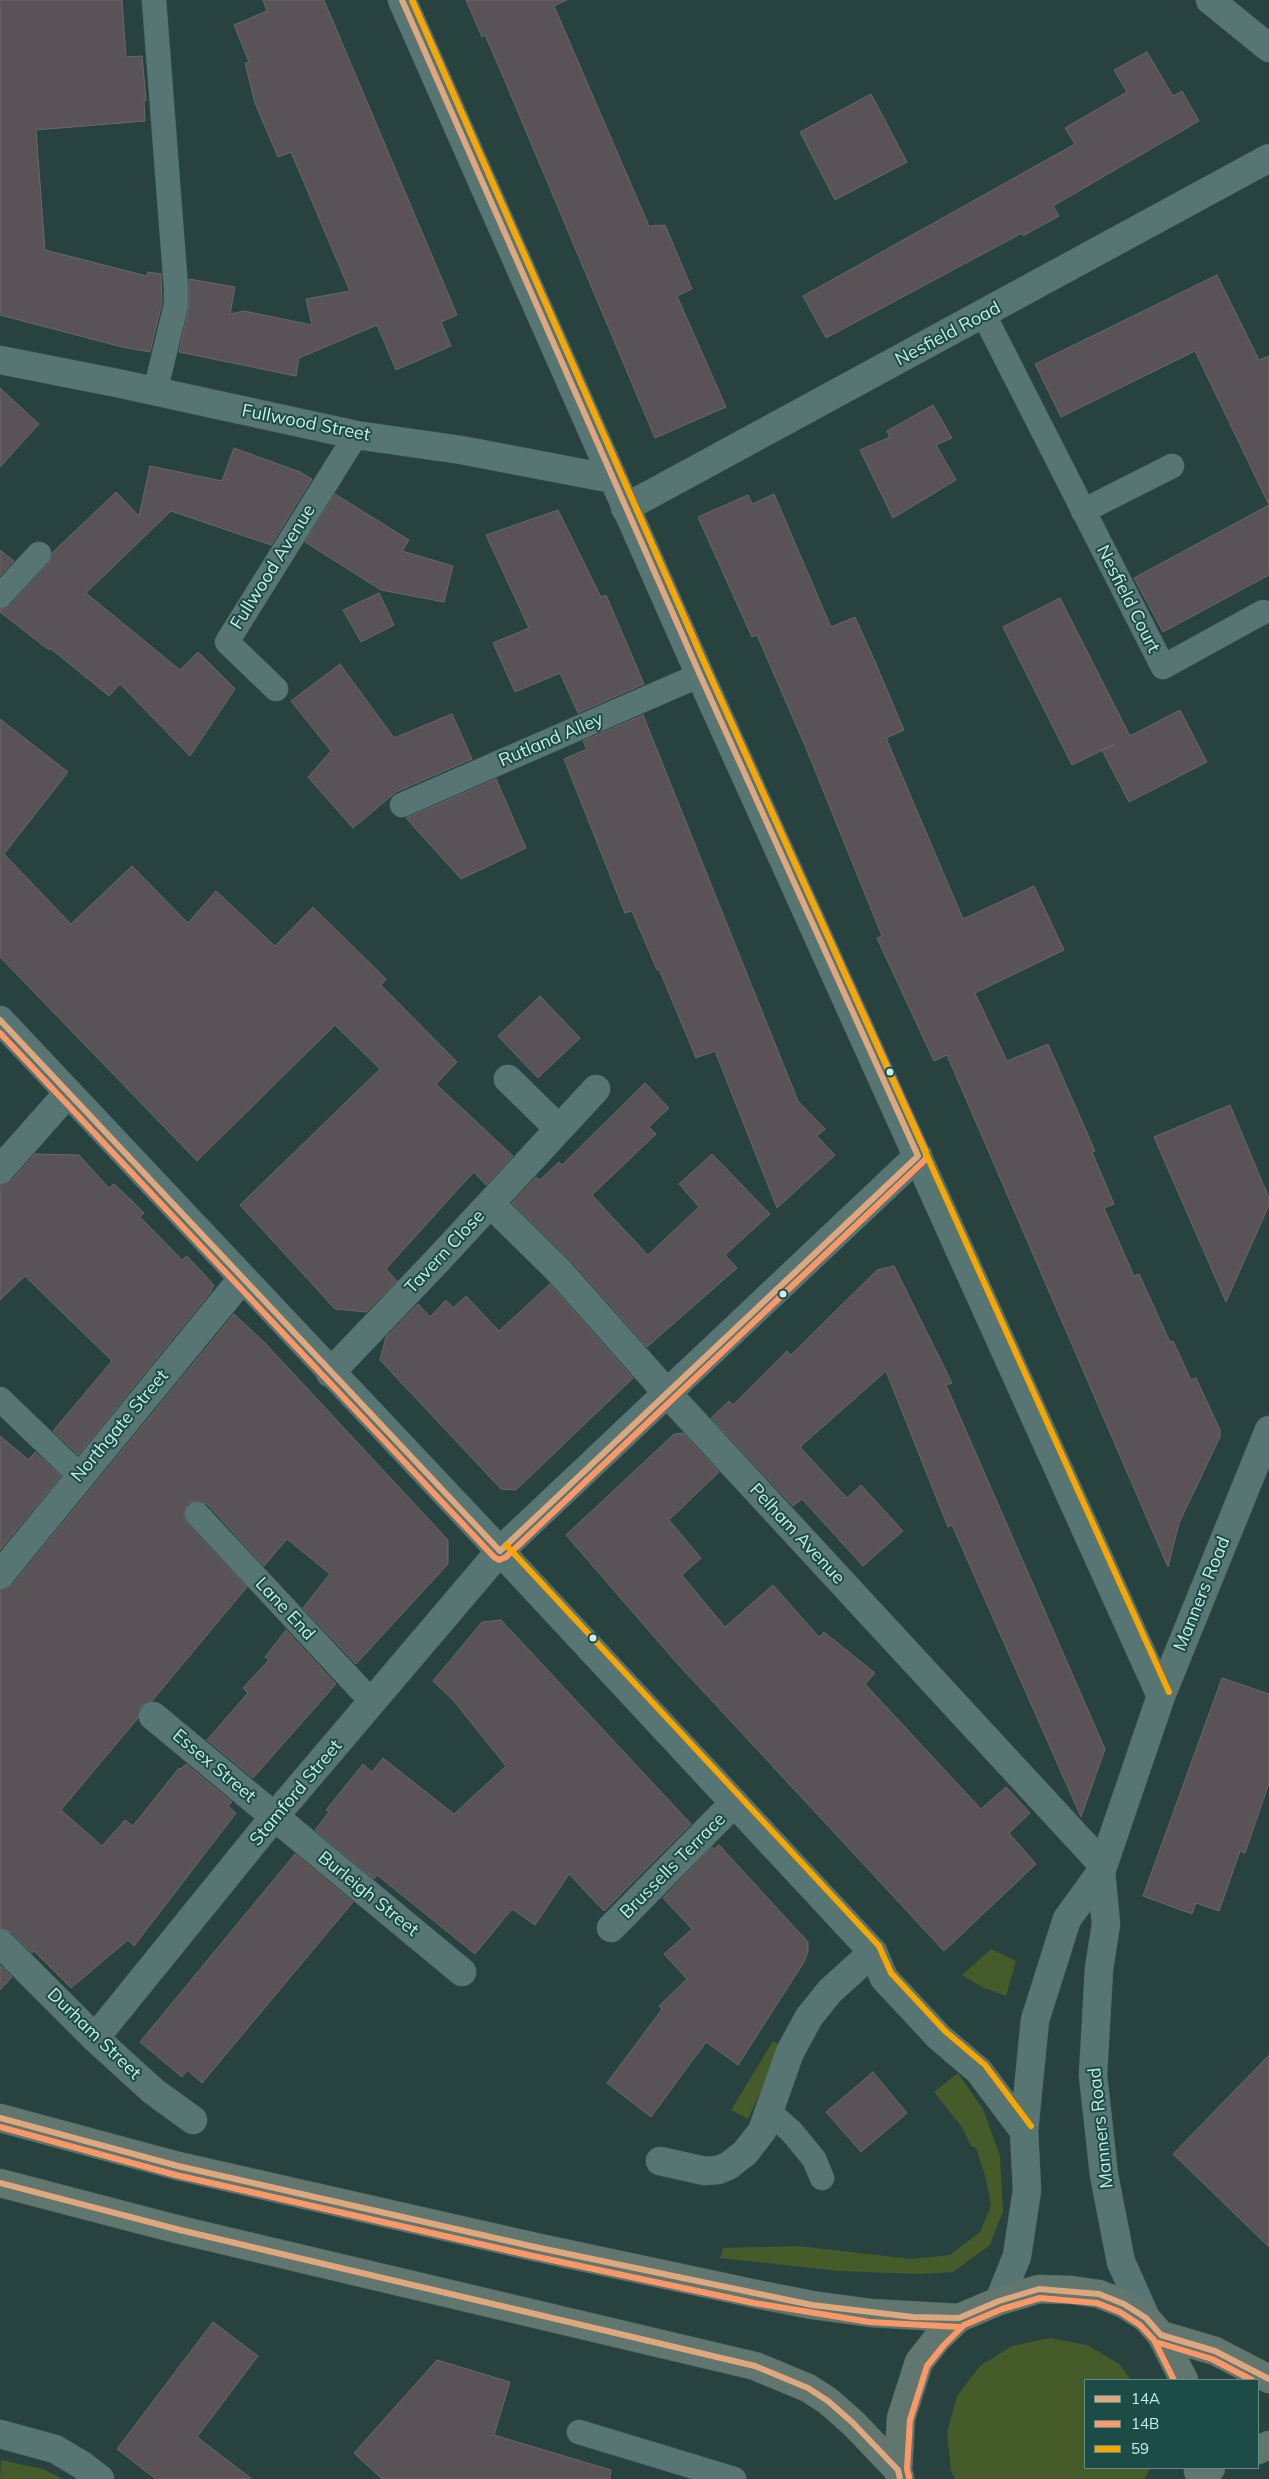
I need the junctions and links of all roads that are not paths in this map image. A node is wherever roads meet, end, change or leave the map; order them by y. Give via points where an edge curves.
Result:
1 (154, 0) edge
2 (402, 0) edge
3 (1210, 0) edge
4 (1269, 48) edge
5 (1269, 158) edge
6 (984, 315) junction
7 (0, 360) edge
8 (155, 392) junction
9 (356, 435) junction
10 (1172, 466) dead end
11 (614, 479) junction
12 (625, 508) junction
13 (1083, 511) junction
14 (39, 554) dead end
15 (0, 596) edge
16 (1263, 612) dead end
17 (700, 675) junction
18 (276, 689) dead end
19 (402, 805) dead end
20 (0, 1020) edge
21 (508, 1079) dead end
22 (596, 1089) dead end
23 (68, 1093) junction
24 (559, 1129) junction
25 (918, 1156) junction
26 (0, 1170) edge
27 (491, 1204) junction
28 (242, 1279) junction
29 (330, 1372) junction
30 (668, 1394) junction
31 (0, 1399) edge
32 (1269, 1430) edge
33 (79, 1475) junction
34 (197, 1514) dead end
35 (500, 1551) junction
36 (0, 1575) edge
37 (1161, 1696) junction
38 (373, 1703) junction
39 (153, 1716) dead end
40 (734, 1803) junction
41 (274, 1817) junction
42 (1102, 1868) junction
43 (611, 1928) dead end
44 (0, 1943) edge
45 (873, 1952) junction
46 (462, 1972) dead end
47 (95, 2038) junction
48 (769, 2112) junction
49 (0, 2118) edge
50 (193, 2120) dead end
51 (1024, 2131) junction
52 (660, 2161) dead end
53 (822, 2178) dead end
54 (0, 2184) edge
55 (1000, 2301) junction
56 (959, 2318) junction
57 (1153, 2327) junction
58 (1183, 2379) edge
59 (1269, 2379) edge
60 (579, 2432) dead end
61 (0, 2434) edge
62 (899, 2475) edge
63 (100, 2479) edge
64 (734, 2479) edge

1 - 8 lane via 176,288 176,305
2 - 11 street
3 - 4 street
5 - 6 street, Nesfield Road
6 - 12 street, Nesfield Road
6 - 13 lane, Nesfield Court
7 - 8 street, Fullwood Street
8 - 9 street, Fullwood Street
9 - 11 street, Fullwood Street via 461,450
9 - 18 lane, Fullwood Avenue via 227,642
10 - 13 lane
11 - 12 street
12 - 17 street
13 - 16 lane, Nesfield Court via 1163,666
14 - 15 lane
17 - 19 lane, Rutland Alley
17 - 25 street
20 - 23 street
21 - 24 street
22 - 24 street, Tavern Close
23 - 26 street
23 - 28 street
24 - 27 street, Tavern Close
25 - 30 street, Stamford Street
25 - 37 street
27 - 29 street, Tavern Close
27 - 30 street, Pelham Avenue via 558,1271
28 - 29 street
28 - 33 street, Northgate Street
29 - 35 street
30 - 35 street, Stamford Street
30 - 42 street, Pelham Avenue
31 - 33 lane
32 - 37 street, Manners Road
33 - 36 street, Northgate Street
34 - 38 lane, Lane End
35 - 38 street, Stamford Street
35 - 40 street
37 - 42 street, Manners Road
38 - 41 street, Stamford Street
39 - 41 street, Essex Street
40 - 43 street, Brussells Terrace
40 - 45 street
41 - 46 street, Burleigh Street
41 - 47 street, Stamford Street
42 - 51 street, Manners Road via 1067,1919 1035,2020
42 - 57 street, Manners Road via 1106,1924 1099,1969 1093,2075 1104,2175 1122,2262
44 - 47 street, Durham Street
45 - 48 street via 830,1991 809,2017 790,2052
45 - 51 street via 884,1978 939,2037 979,2072
47 - 50 street, Durham Street via 153,2091
48 - 52 street via 754,2143 728,2166 706,2171
48 - 53 lane via 814,2159
49 - 56 main road via 187,2168 756,2294 871,2313
51 - 55 street, Manners Road via 1027,2190 1017,2256
54 - 62 main road via 180,2230 755,2366 801,2384 828,2401 853,2423
55 - 56 main road
55 - 57 main road via 1039,2289 1099,2294 1124,2304
56 - 62 main road via 919,2362 901,2418
57 - 58 main road
57 - 59 main road via 1215,2351
60 - 64 lane
61 - 63 street via 55,2449

